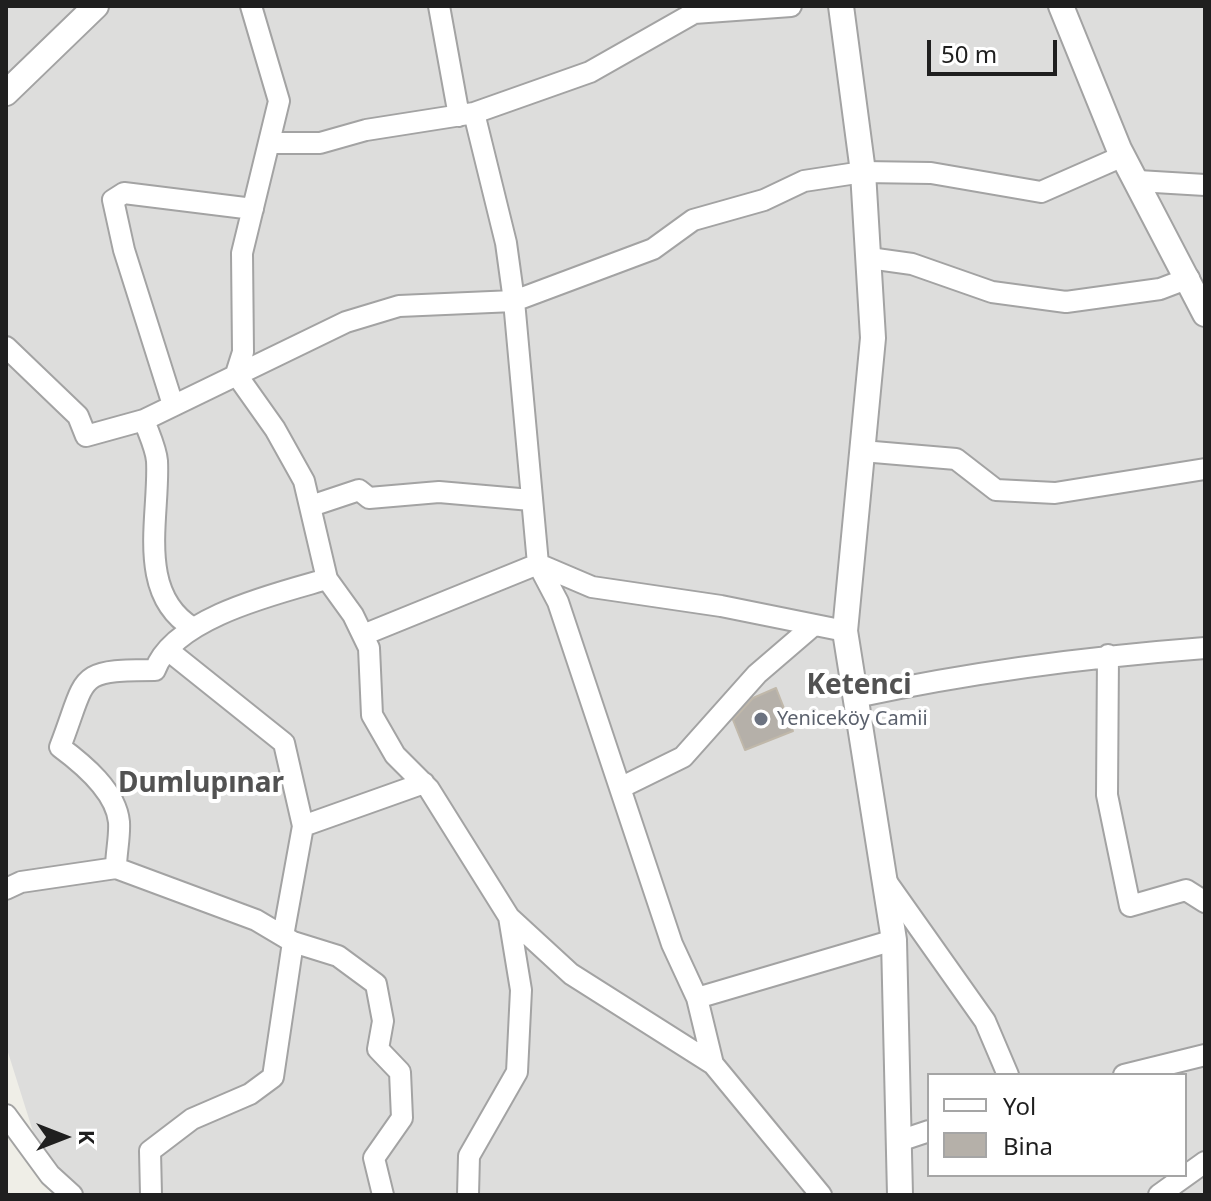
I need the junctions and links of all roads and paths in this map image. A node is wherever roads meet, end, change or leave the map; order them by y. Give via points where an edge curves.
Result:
1 (96, 6) edge
2 (251, 6) edge
3 (439, 6) edge
4 (791, 6) edge
5 (841, 6) edge
6 (1061, 6) edge
7 (6, 93) edge
8 (466, 114) junction
9 (269, 143) junction
10 (1123, 156) junction
11 (863, 172) junction
12 (1138, 181) junction
13 (1205, 185) edge
14 (253, 209) junction
15 (869, 258) junction
16 (1189, 278) junction
17 (514, 301) junction
18 (1205, 314) edge
19 (6, 347) edge
20 (236, 374) junction
21 (173, 405) junction
22 (144, 420) junction
23 (862, 451) junction
24 (1205, 469) edge
25 (531, 500) junction
26 (311, 506) junction
27 (538, 564) junction
28 (327, 579) junction
29 (814, 625) junction
30 (193, 628) junction
31 (845, 631) junction
32 (363, 635) junction
33 (1205, 648) edge
34 (169, 651) junction
35 (1108, 655) junction
36 (856, 697) junction
37 (424, 783) junction
38 (620, 788) junction
39 (303, 826) junction
40 (116, 868) junction
41 (886, 881) junction
42 (6, 889) edge
43 (1205, 902) edge
44 (509, 917) junction
45 (288, 939) junction
46 (894, 940) junction
47 (697, 998) junction
48 (1205, 1055) edge
49 (713, 1064) junction
50 (1007, 1073) edge
51 (1132, 1073) edge
52 (6, 1115) edge
53 (927, 1132) edge
54 (899, 1141) junction
55 (1205, 1162) edge
56 (1187, 1175) edge
57 (1184, 1177) edge
58 (72, 1195) edge
59 (151, 1195) edge
60 (383, 1195) edge
61 (468, 1195) edge
62 (821, 1195) edge
63 (900, 1195) edge
64 (1159, 1195) edge

1 - 7 street
2 - 9 street via 279,101
3 - 8 street
4 - 8 street via 694,13 590,72
5 - 11 street
6 - 10 street
8 - 9 street via 320,143
8 - 17 street via 506,243
9 - 14 street
10 - 11 street via 1041,192 931,173
10 - 12 street
11 - 15 street
11 - 17 street via 804,181 764,200 693,220 653,249
12 - 13 street
12 - 16 street
14 - 20 street via 242,253 243,352
14 - 21 street via 124,193 113,200
15 - 16 street via 912,264 992,292 1066,302 1160,289
15 - 23 street via 873,338
16 - 18 street
17 - 20 street via 399,306 346,322
17 - 25 street
19 - 22 street via 78,416 86,436
20 - 21 street
20 - 26 street via 275,429 304,481
21 - 22 street
22 - 30 street via 157,459 152,529 159,588
23 - 24 street via 956,459 996,490 1055,493
23 - 31 street
25 - 26 street via 439,492 369,498 359,490
25 - 27 street
26 - 28 street
27 - 29 street via 592,587
27 - 32 street
27 - 38 street via 558,602
28 - 30 street via 246,602
28 - 32 street
29 - 31 street
29 - 38 street via 757,674 683,757
30 - 34 street
31 - 36 street
32 - 37 street via 369,648 372,715 395,755
33 - 35 street
34 - 39 street via 284,743
34 - 40 street via 155,670 106,670 89,678 60,747 84,764 114,809 119,820
35 - 36 street via 954,676
35 - 43 street via 1107,795 1130,906 1186,890
36 - 41 street
37 - 39 street
37 - 44 street
38 - 47 street via 672,944
39 - 45 street
40 - 42 street via 21,882
40 - 45 street via 256,920
41 - 46 street
41 - 50 street via 985,1021
44 - 49 street via 571,974
44 - 61 street via 521,990 517,1072 469,1156
45 - 59 street via 273,1077 250,1094 192,1119 150,1151
45 - 60 street via 338,956 376,984 383,1021 378,1049 400,1072 402,1118 374,1158
46 - 47 street
46 - 54 street
47 - 49 street
48 - 51 street
49 - 62 street
52 - 58 street via 50,1175
53 - 54 street
54 - 63 street
55 - 56 street
57 - 64 street

